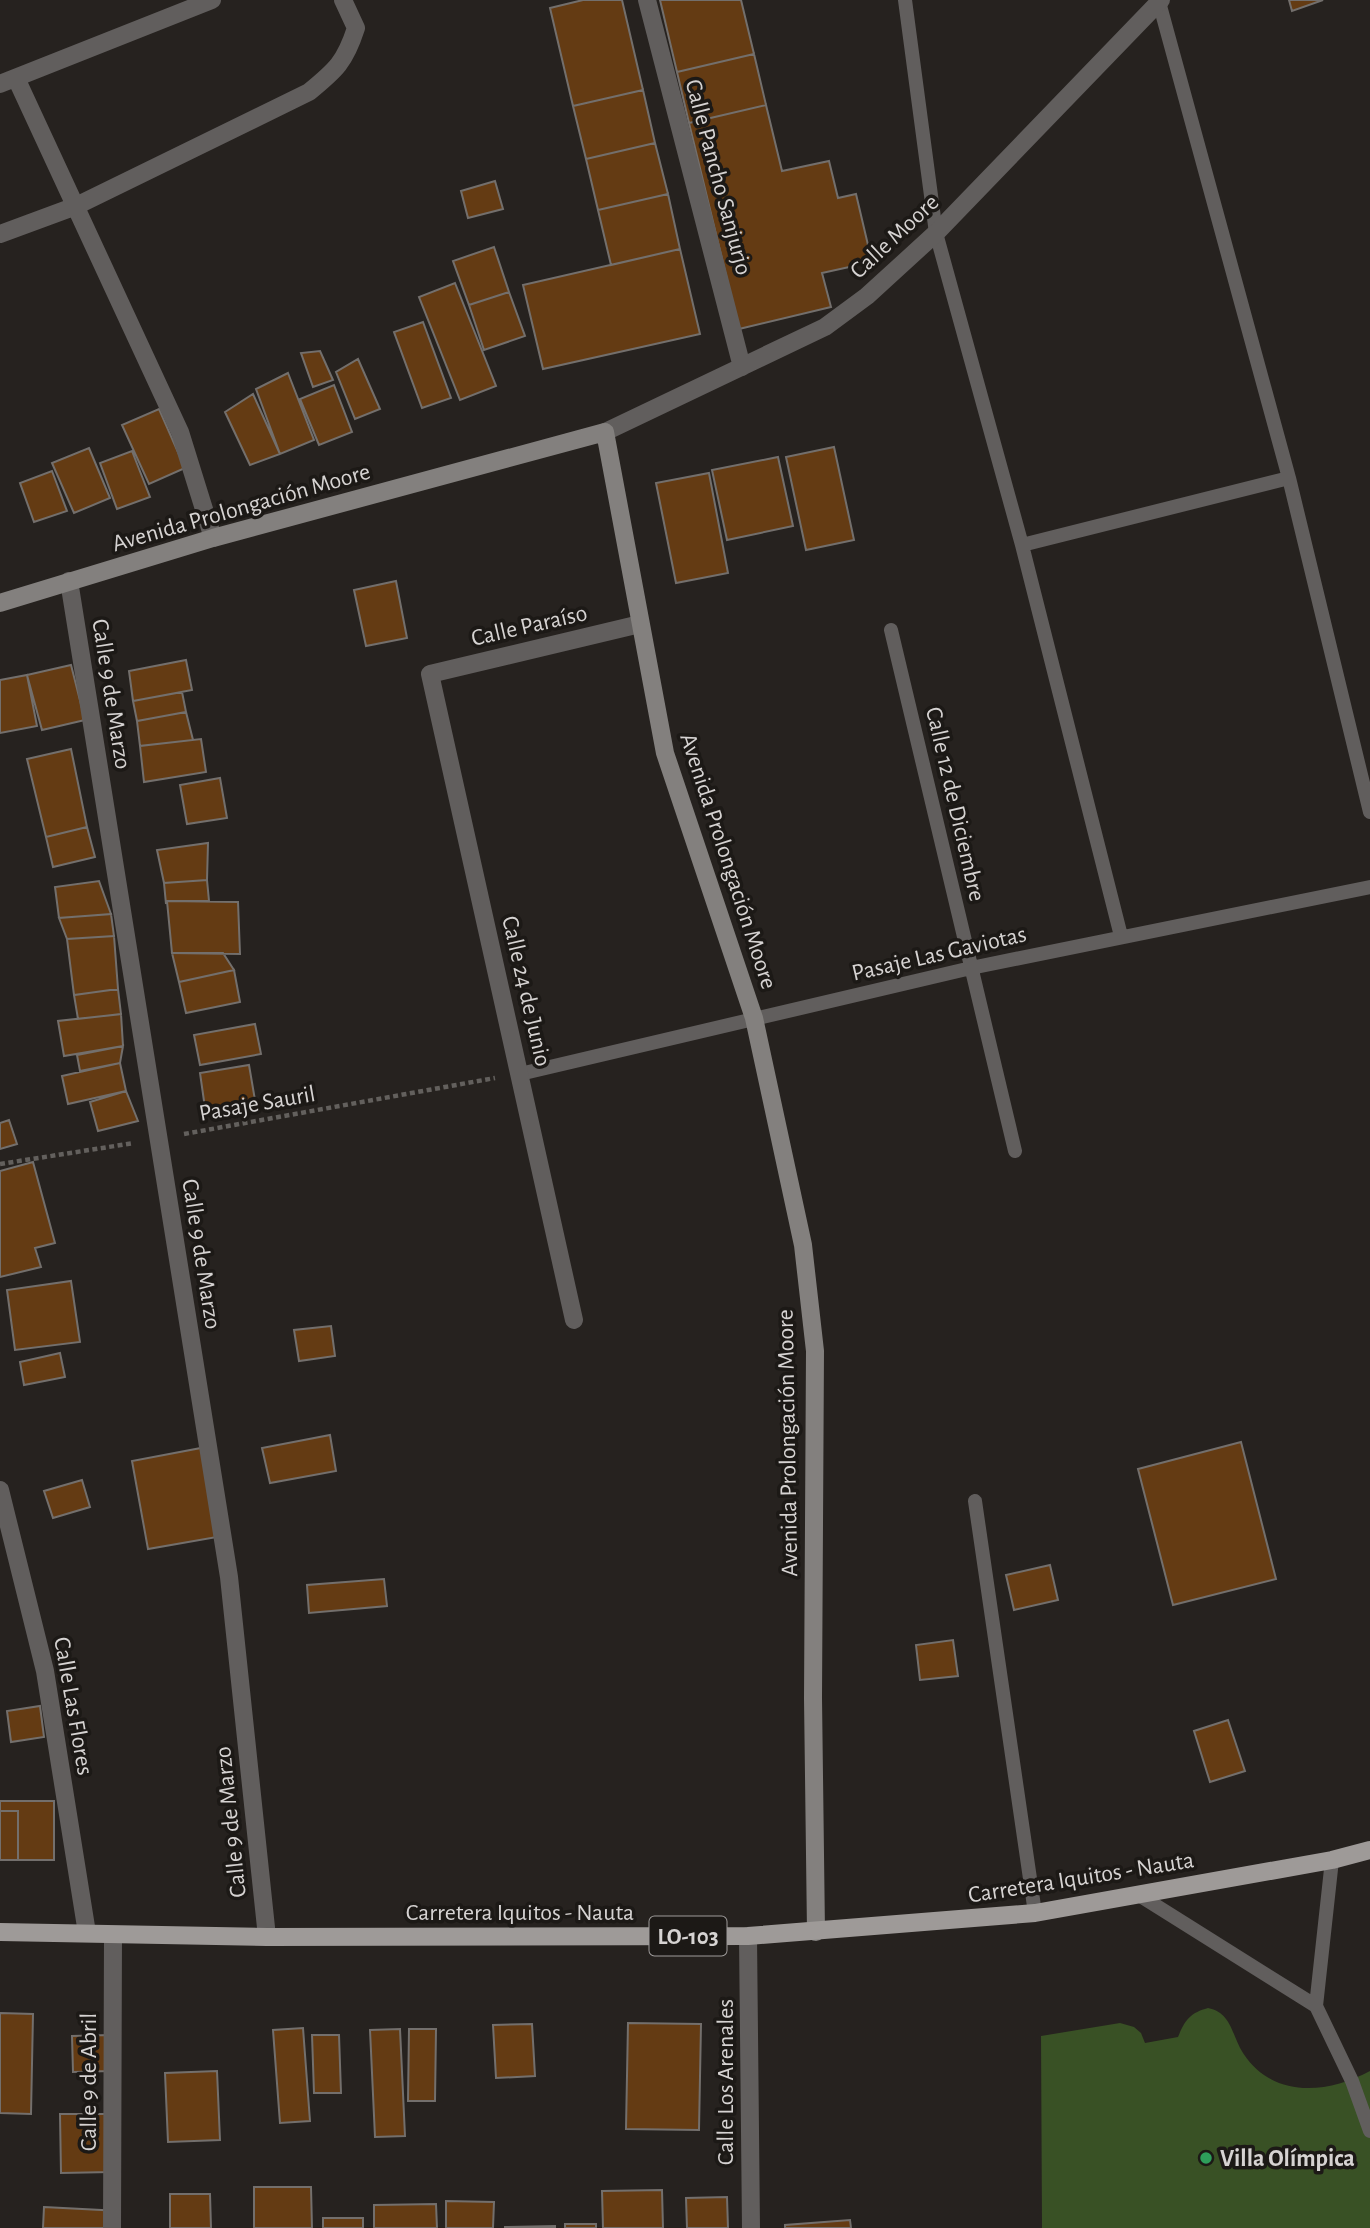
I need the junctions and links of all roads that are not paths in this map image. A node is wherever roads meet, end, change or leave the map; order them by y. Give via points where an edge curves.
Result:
1 (212, 0) edge
2 (343, 0) edge
3 (647, 0) edge
4 (905, 0) edge
5 (1160, 1) edge
6 (8, 81) edge
7 (76, 206) junction
8 (936, 233) junction
9 (0, 234) edge
10 (743, 367) junction
11 (605, 432) junction
12 (1289, 478) junction
13 (213, 538) junction
14 (1021, 545) junction
15 (69, 581) junction
16 (0, 603) edge
17 (640, 624) junction
18 (891, 630) dead end
19 (430, 674) joint
20 (1370, 812) edge
21 (1370, 887) edge
22 (1121, 936) junction
23 (971, 968) junction
24 (754, 1018) junction
25 (520, 1074) junction
26 (1015, 1151) dead end
27 (574, 1320) dead end
28 (0, 1490) edge
29 (975, 1501) dead end
30 (1370, 1850) edge
31 (1332, 1860) junction
32 (1139, 1895) junction
33 (1035, 1913) junction
34 (816, 1931) junction
35 (0, 1932) edge
36 (87, 1933) junction
37 (113, 1936) junction
38 (748, 1936) junction
39 (267, 1937) junction
40 (1316, 2006) junction
41 (1370, 2131) edge
42 (112, 2228) edge
43 (751, 2228) edge

1 - 6 street
2 - 7 street via 356,28 347,54 333,73 309,92
3 - 10 street, Calle Pancho Sanjurjo
4 - 8 lane
5 - 8 street, Calle Moore
5 - 12 lane
6 - 7 street
7 - 9 street
7 - 13 street via 180,432
8 - 10 street, Calle Moore via 825,327
8 - 14 lane
10 - 11 street, Calle Moore
11 - 13 street, Avenida Prolongación Moore
11 - 17 street, Avenida Prolongación Moore
12 - 14 lane
12 - 20 lane
13 - 15 street, Avenida Prolongación Moore
14 - 22 lane
15 - 16 street, Avenida Prolongación Moore
15 - 39 street, Calle 9 de Marzo via 229,1577
17 - 19 street, Calle Paraíso
17 - 24 street, Avenida Prolongación Moore via 665,753
18 - 23 lane, Calle 12 de Diciembre
19 - 25 street, Calle 24 de Junio
21 - 22 lane, Pasaje Las Gaviotas
22 - 23 lane, Pasaje Las Gaviotas
23 - 24 lane, Pasaje Las Gaviotas
23 - 26 lane, Calle 12 de Diciembre
24 - 25 lane, Pasaje Las Gaviotas
24 - 34 street, Avenida Prolongación Moore via 803,1245 815,1351
25 - 27 street, Calle 24 de Junio
28 - 36 street, Calle Las Flores via 45,1671
29 - 33 lane
30 - 31 main road, Carretera Iquitos - Nauta / LO-103
31 - 32 main road, Carretera Iquitos - Nauta / LO-103
31 - 40 lane
32 - 33 main road, Carretera Iquitos - Nauta / LO-103
32 - 40 lane
33 - 34 main road, Carretera Iquitos - Nauta / LO-103
34 - 38 main road, Carretera Iquitos - Nauta / LO-103
35 - 36 main road, Carretera Iquitos - Nauta / LO-103
36 - 37 main road, Carretera Iquitos - Nauta / LO-103
37 - 39 main road, Carretera Iquitos - Nauta / LO-103
37 - 42 street, Calle 9 de Abril
38 - 39 main road, Carretera Iquitos - Nauta / LO-103
38 - 43 street, Calle Los Arenales
40 - 41 lane

